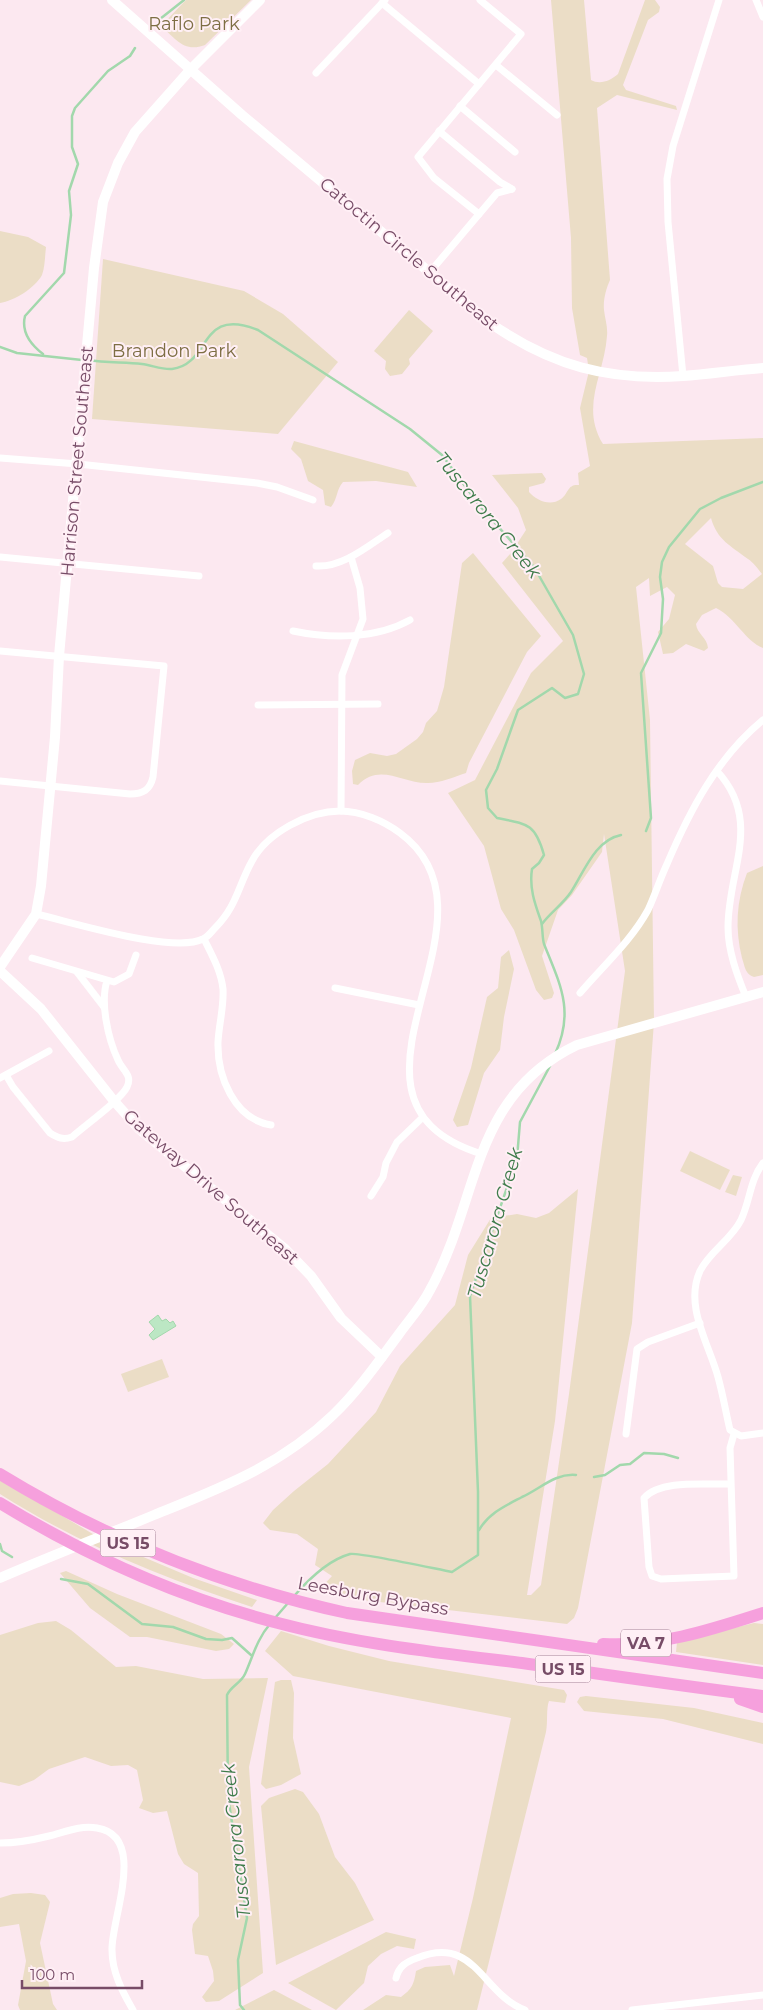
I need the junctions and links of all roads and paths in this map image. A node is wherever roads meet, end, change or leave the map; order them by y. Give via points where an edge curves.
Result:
1 (112, 0) edge
2 (260, 0) edge
3 (480, 0) edge
4 (719, 0) edge
5 (756, 0) edge
6 (384, 2) edge
7 (763, 17) edge
8 (496, 64) junction
9 (190, 70) junction
10 (316, 73) dead end
11 (479, 84) junction
12 (460, 106) junction
13 (557, 115) dead end
14 (439, 131) junction
15 (515, 152) dead end
16 (479, 214) junction
17 (430, 272) junction
18 (763, 368) edge
19 (683, 376) junction
20 (0, 458) edge
21 (78, 464) junction
22 (313, 500) dead end
23 (388, 533) dead end
24 (0, 556) edge
25 (351, 557) junction
26 (68, 562) junction
27 (316, 566) dead end
28 (199, 576) dead end
29 (410, 620) dead end
30 (293, 631) dead end
31 (359, 634) junction
32 (0, 650) edge
33 (59, 656) junction
34 (340, 704) junction
35 (378, 704) dead end
36 (258, 705) dead end
37 (763, 720) edge
38 (717, 771) junction
39 (0, 781) edge
40 (50, 786) junction
41 (341, 811) junction
42 (36, 914) junction
43 (204, 938) junction
44 (136, 954) dead end
45 (32, 958) dead end
46 (0, 967) edge
47 (0, 971) edge
48 (77, 972) junction
49 (107, 981) junction
50 (335, 988) dead end
51 (763, 992) edge
52 (580, 993) dead end
53 (746, 997) junction
54 (419, 1005) junction
55 (104, 1007) junction
56 (49, 1051) dead end
57 (3, 1077) edge
58 (114, 1101) junction
59 (422, 1118) junction
60 (271, 1126) dead end
61 (482, 1154) junction
62 (763, 1163) edge
63 (372, 1196) dead end
64 (700, 1323) junction
65 (382, 1358) junction
66 (763, 1433) edge
67 (626, 1434) dead end
68 (734, 1434) junction
69 (0, 1474) edge
70 (731, 1484) junction
71 (0, 1502) edge
72 (0, 1578) edge
73 (763, 1613) edge
74 (526, 1638) junction
75 (763, 1673) edge
76 (714, 1690) junction
77 (763, 1696) edge
78 (763, 1707) edge
79 (0, 1843) edge
80 (396, 1978) dead end
81 (763, 1995) edge
82 (697, 2001) junction
83 (134, 2010) edge
84 (525, 2010) edge
85 (632, 2010) edge
86 (697, 2010) edge

1 - 9 main road, Catoctin Circle Southeast
2 - 9 main road, Harrison Street Southeast
3 - 8 street via 521,34
4 - 19 street via 676,138 667,179
5 - 7 street
6 - 10 street
6 - 11 street
8 - 11 street
8 - 13 street
9 - 17 main road, Catoctin Circle Southeast
9 - 21 main road, Harrison Street Southeast via 135,132 108,187 99,226
11 - 12 street
12 - 14 street
12 - 15 street
14 - 16 street via 418,157 434,178
14 - 16 street via 512,189 497,193
16 - 17 street
17 - 19 main road, Catoctin Circle Southeast via 494,325 526,347 546,356 606,374
18 - 19 main road, Catoctin Circle Southeast
20 - 21 street
21 - 22 street via 257,483
21 - 26 main road, Harrison Street Southeast
23 - 25 street
24 - 26 street
25 - 27 street via 323,567
25 - 31 street via 362,599 364,619
26 - 28 street
26 - 33 main road, Harrison Street Southeast
29 - 31 street via 386,632
30 - 31 street via 329,636
31 - 34 street via 342,675
32 - 33 street
33 - 40 main road, Harrison Street Southeast
33 - 40 street via 164,666 153,777 148,790 130,794
34 - 35 street
34 - 36 street
34 - 41 street
37 - 38 street
38 - 52 street via 695,802 648,910 631,936
38 - 53 street via 733,792 743,821 743,848 728,928 732,955
39 - 40 street
40 - 42 main road, Harrison Street Southeast
41 - 43 street via 320,814 289,826 265,845 252,860 231,909
41 - 54 street via 365,815 401,833 417,850 432,877 439,919
42 - 43 street via 166,942
42 - 46 main road, Harrison Street Southeast
43 - 60 street via 220,972 223,988 218,1043 224,1080 244,1113 258,1123
44 - 49 street via 129,974 116,982
45 - 48 street
47 - 58 main road, Gateway Drive Southeast via 41,1008
48 - 49 street
48 - 55 street
49 - 55 street via 103,993
50 - 54 street
51 - 53 main road
53 - 61 main road via 603,1036 558,1054 522,1085 497,1120 484,1143
54 - 59 street via 408,1072 414,1102
55 - 58 street via 118,1060 129,1081 125,1091
56 - 57 street
57 - 58 street via 44,1126 64,1140 72,1137
58 - 65 main road, Gateway Drive Southeast via 158,1146 284,1248 311,1276 341,1318
59 - 61 street via 442,1137
59 - 63 street via 397,1142
61 - 65 main road via 454,1235 430,1291
62 - 64 street via 753,1180 741,1220 700,1270 694,1302
64 - 67 street via 637,1349
64 - 68 street via 730,1430
65 - 72 main road via 335,1414 278,1459 217,1490
66 - 68 street
68 - 70 street via 730,1448
69 - 74 highway, Leesburg Bypass / US 15 via 126,1542 214,1577 265,1593 326,1609
70 - 70 street via 734,1576 661,1579 652,1576 644,1498 650,1491 661,1486
71 - 76 highway, US 15 via 88,1551 130,1570 215,1604 303,1629 364,1642
73 - 74 highway, VA 7 via 718,1628 656,1642 606,1644
74 - 75 highway, Leesburg Bypass / US 15
76 - 77 highway, US 15
76 - 78 highway
79 - 83 street via 91,1827 110,1832 117,1840 125,1875 113,1930 112,1951 118,1982
80 - 84 street via 402,1965 426,1954 455,1955 470,1961 500,1994
81 - 82 street
82 - 85 street
82 - 86 street

